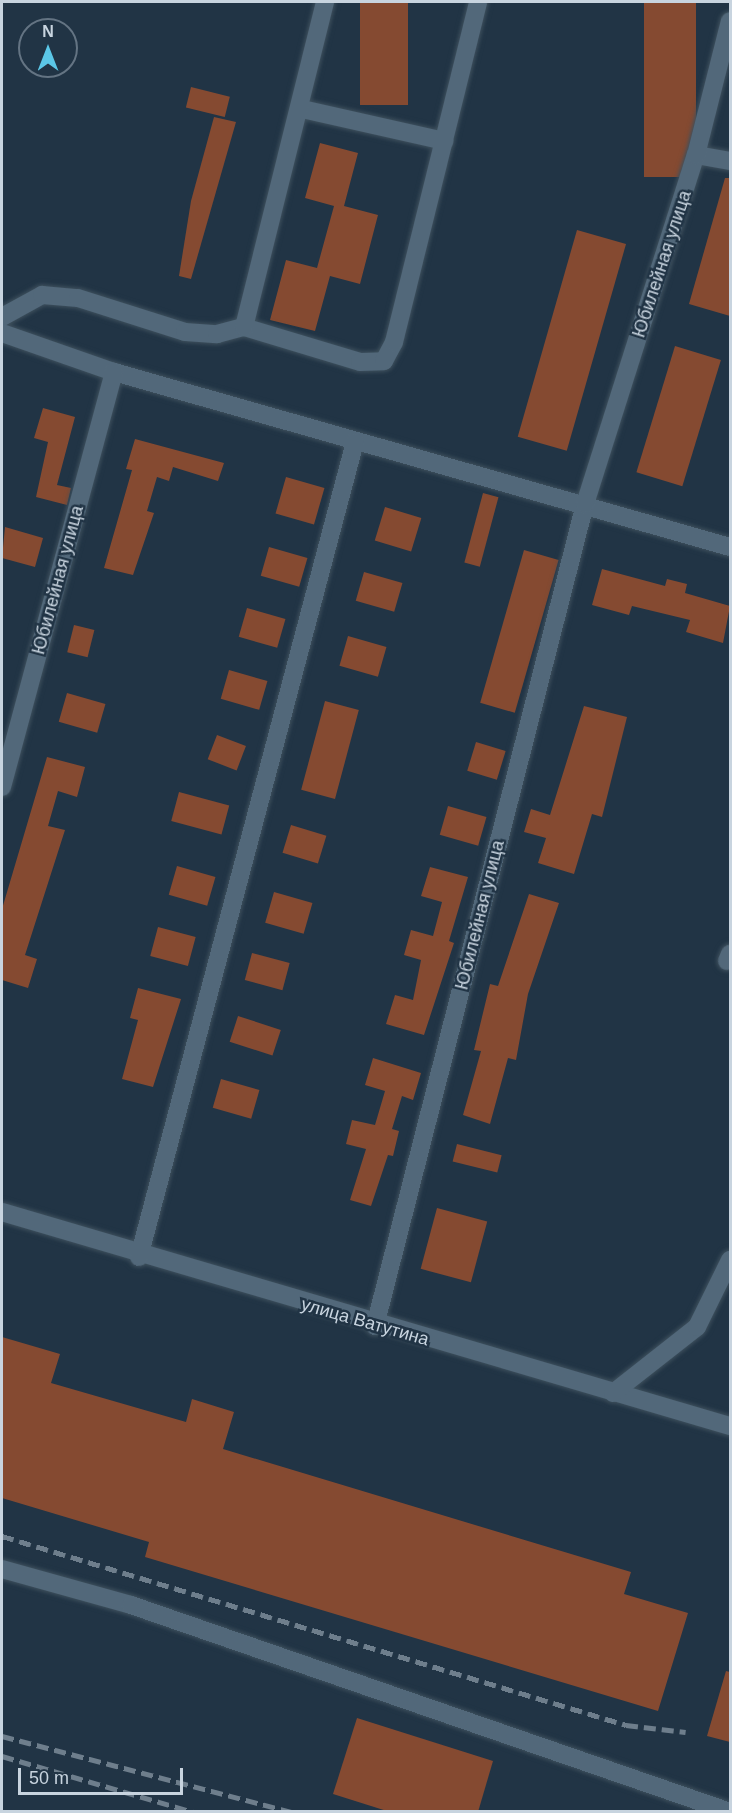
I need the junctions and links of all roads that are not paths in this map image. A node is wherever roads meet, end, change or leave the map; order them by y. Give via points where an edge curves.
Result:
1 (325, 2) edge
2 (478, 2) edge
3 (730, 21) edge
4 (302, 109) junction
5 (444, 141) junction
6 (696, 155) junction
7 (730, 161) edge
8 (2, 317) edge
9 (244, 327) junction
10 (2, 333) edge
11 (114, 372) junction
12 (355, 442) junction
13 (585, 504) junction
14 (730, 547) edge
15 (2, 787) edge
16 (2, 1212) edge
17 (139, 1257) junction
18 (730, 1260) edge
19 (375, 1326) junction
20 (613, 1393) junction
21 (730, 1426) edge
22 (2, 1569) edge
23 (730, 1812) edge

1 - 4 street
2 - 5 street
3 - 6 street, Юбилейная улица
4 - 5 street
4 - 9 street
5 - 9 street via 394,342 384,361 360,363
6 - 7 street
6 - 13 street, Юбилейная улица
8 - 9 street via 42,295 78,298 185,332 217,334
10 - 11 street
11 - 12 street
11 - 15 street, Юбилейная улица
12 - 13 street
12 - 17 street
13 - 14 street
13 - 19 street, Юбилейная улица
16 - 17 street, улица Ватутина
17 - 19 street, улица Ватутина
18 - 20 street via 697,1327
19 - 20 street, улица Ватутина
20 - 21 street, улица Ватутина
22 - 23 street via 131,1605

